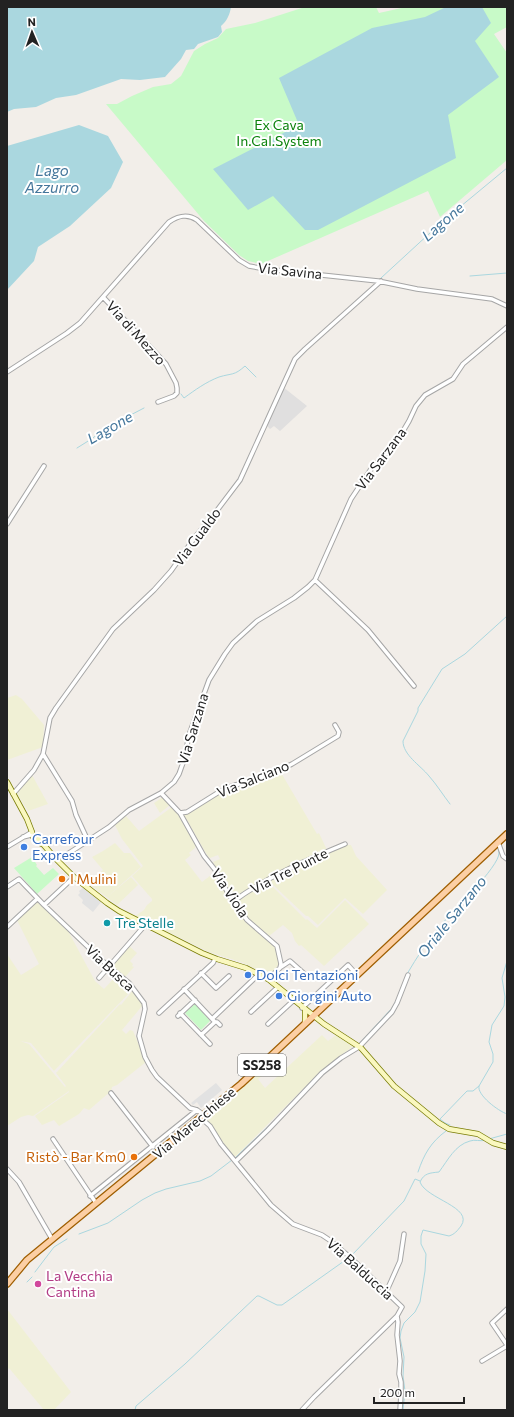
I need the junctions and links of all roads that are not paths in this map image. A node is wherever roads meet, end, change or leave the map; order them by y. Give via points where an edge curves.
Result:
1 (381, 281) junction
2 (104, 297) junction
3 (507, 306) edge
4 (507, 327) edge
5 (7, 372) edge
6 (158, 402) dead end
7 (44, 466) dead end
8 (7, 524) edge
9 (315, 580) junction
10 (414, 686) dead end
11 (335, 725) dead end
12 (43, 754) junction
13 (7, 782) edge
14 (161, 793) junction
15 (13, 794) junction
16 (180, 812) junction
17 (33, 834) junction
18 (507, 834) edge
19 (88, 841) junction
20 (498, 842) junction
21 (345, 844) dead end
22 (7, 847) edge
23 (55, 858) junction
24 (507, 859) edge
25 (74, 877) junction
26 (8, 885) edge
27 (37, 899) junction
28 (234, 901) junction
29 (44, 905) junction
30 (146, 924) junction
31 (7, 927) edge
32 (215, 959) junction
33 (108, 966) junction
34 (280, 968) junction
35 (201, 973) junction
36 (259, 974) junction
37 (357, 975) junction
38 (408, 975) dead end
39 (229, 976) dead end
40 (307, 976) dead end
41 (99, 978) dead end
42 (268, 979) junction
43 (278, 987) junction
44 (184, 989) junction
45 (195, 1000) junction
46 (294, 1000) junction
47 (304, 1009) junction
48 (251, 1012) dead end
49 (159, 1013) dead end
50 (314, 1016) junction
51 (213, 1020) junction
52 (268, 1024) dead end
53 (306, 1024) junction
54 (220, 1025) dead end
55 (200, 1034) junction
56 (210, 1044) dead end
57 (359, 1047) junction
58 (111, 1093) dead end
59 (197, 1110) junction
60 (203, 1116) junction
61 (53, 1139) dead end
62 (153, 1147) junction
63 (507, 1147) edge
64 (236, 1161) junction
65 (7, 1169) edge
66 (90, 1196) junction
67 (96, 1203) junction
68 (404, 1234) dead end
69 (52, 1239) junction
70 (7, 1284) edge
71 (384, 1291) junction
72 (507, 1309) edge
73 (397, 1316) junction
74 (507, 1346) edge
75 (482, 1361) dead end
76 (302, 1410) edge
77 (400, 1410) edge

1 - 2 street, Via Savina via 249,266 239,260 197,220 184,216 169,222
1 - 3 street, Via Savina via 492,299
1 - 12 street, Via Gualdo via 295,359 240,480 171,571 113,629 56,708 50,718
2 - 5 street, Via Savina via 80,323
2 - 6 street, Via di Mezzo via 166,364 176,383 177,393
4 - 9 street, Via Sarzana via 464,364 453,379 429,392 416,406 396,443 371,469 351,499
7 - 8 street
9 - 10 street via 368,630
9 - 14 street, Via Sarzana via 294,598 257,621 229,648 209,680 189,735 179,774
11 - 16 street, Via Salciano via 339,732 338,736 292,764 263,777 232,786 187,812
12 - 15 street, Via Gualdo via 34,770
12 - 19 street via 72,801
13 - 15 main road
14 - 16 street
14 - 19 street, Via Sarzana via 129,810
15 - 17 main road
16 - 28 street, Via Viola via 204,856
17 - 22 street via 22,837
17 - 23 main road via 37,842 47,848
18 - 20 main road, Via Marecchiese / SS258
19 - 23 street, Via Sarzana
20 - 24 street via 503,856
20 - 37 main road, Via Marecchiese / SS258
21 - 28 street, Via Tre Punte via 266,880
23 - 25 main road
25 - 29 street
25 - 30 main road via 107,903
26 - 27 street, Via Busca via 19,879
27 - 29 street, Via Busca
27 - 31 street
28 - 34 street, Via Viola via 247,920 277,946 281,958
29 - 33 street, Via Busca
30 - 32 main road
30 - 33 street
32 - 35 street
32 - 36 main road
33 - 41 street
33 - 59 street, Via Busca via 129,983 144,1003 145,1013 139,1036 152,1070 190,1108
34 - 40 street via 290,961
34 - 42 street
35 - 39 street via 216,988
35 - 44 street
36 - 42 main road
36 - 51 street
37 - 47 street via 348,965
37 - 50 main road, Via Marecchiese / SS258
38 - 57 street via 392,1012
42 - 43 main road
43 - 46 main road
43 - 48 street
44 - 45 street
44 - 49 street
45 - 51 street
45 - 55 street via 179,1015
46 - 47 main road
46 - 52 street
47 - 50 main road
47 - 53 main road
50 - 53 main road, Via Marecchiese / SS258
50 - 57 main road
51 - 54 street
51 - 55 street
53 - 60 main road, Via Marecchiese / SS258
55 - 56 street
57 - 63 main road via 394,1086 439,1123 449,1128 478,1134 493,1143
57 - 64 street via 322,1073
58 - 62 street
59 - 60 street, Via Busca
59 - 62 street
60 - 64 street, Via Balduccia via 221,1144
60 - 67 main road, Via Marecchiese / SS258
61 - 66 street
62 - 66 street
64 - 71 street, Via Balduccia via 271,1205 293,1224 331,1241
65 - 69 street via 19,1182
66 - 67 street
67 - 69 main road, Via Marecchiese / SS258
68 - 71 street via 400,1261 388,1288
69 - 70 main road, Via Marecchiese / SS258 via 27,1260
71 - 73 street, Via Balduccia via 402,1307
72 - 74 street via 492,1323
73 - 76 street, Via Balduccia
73 - 77 street
74 - 75 street

